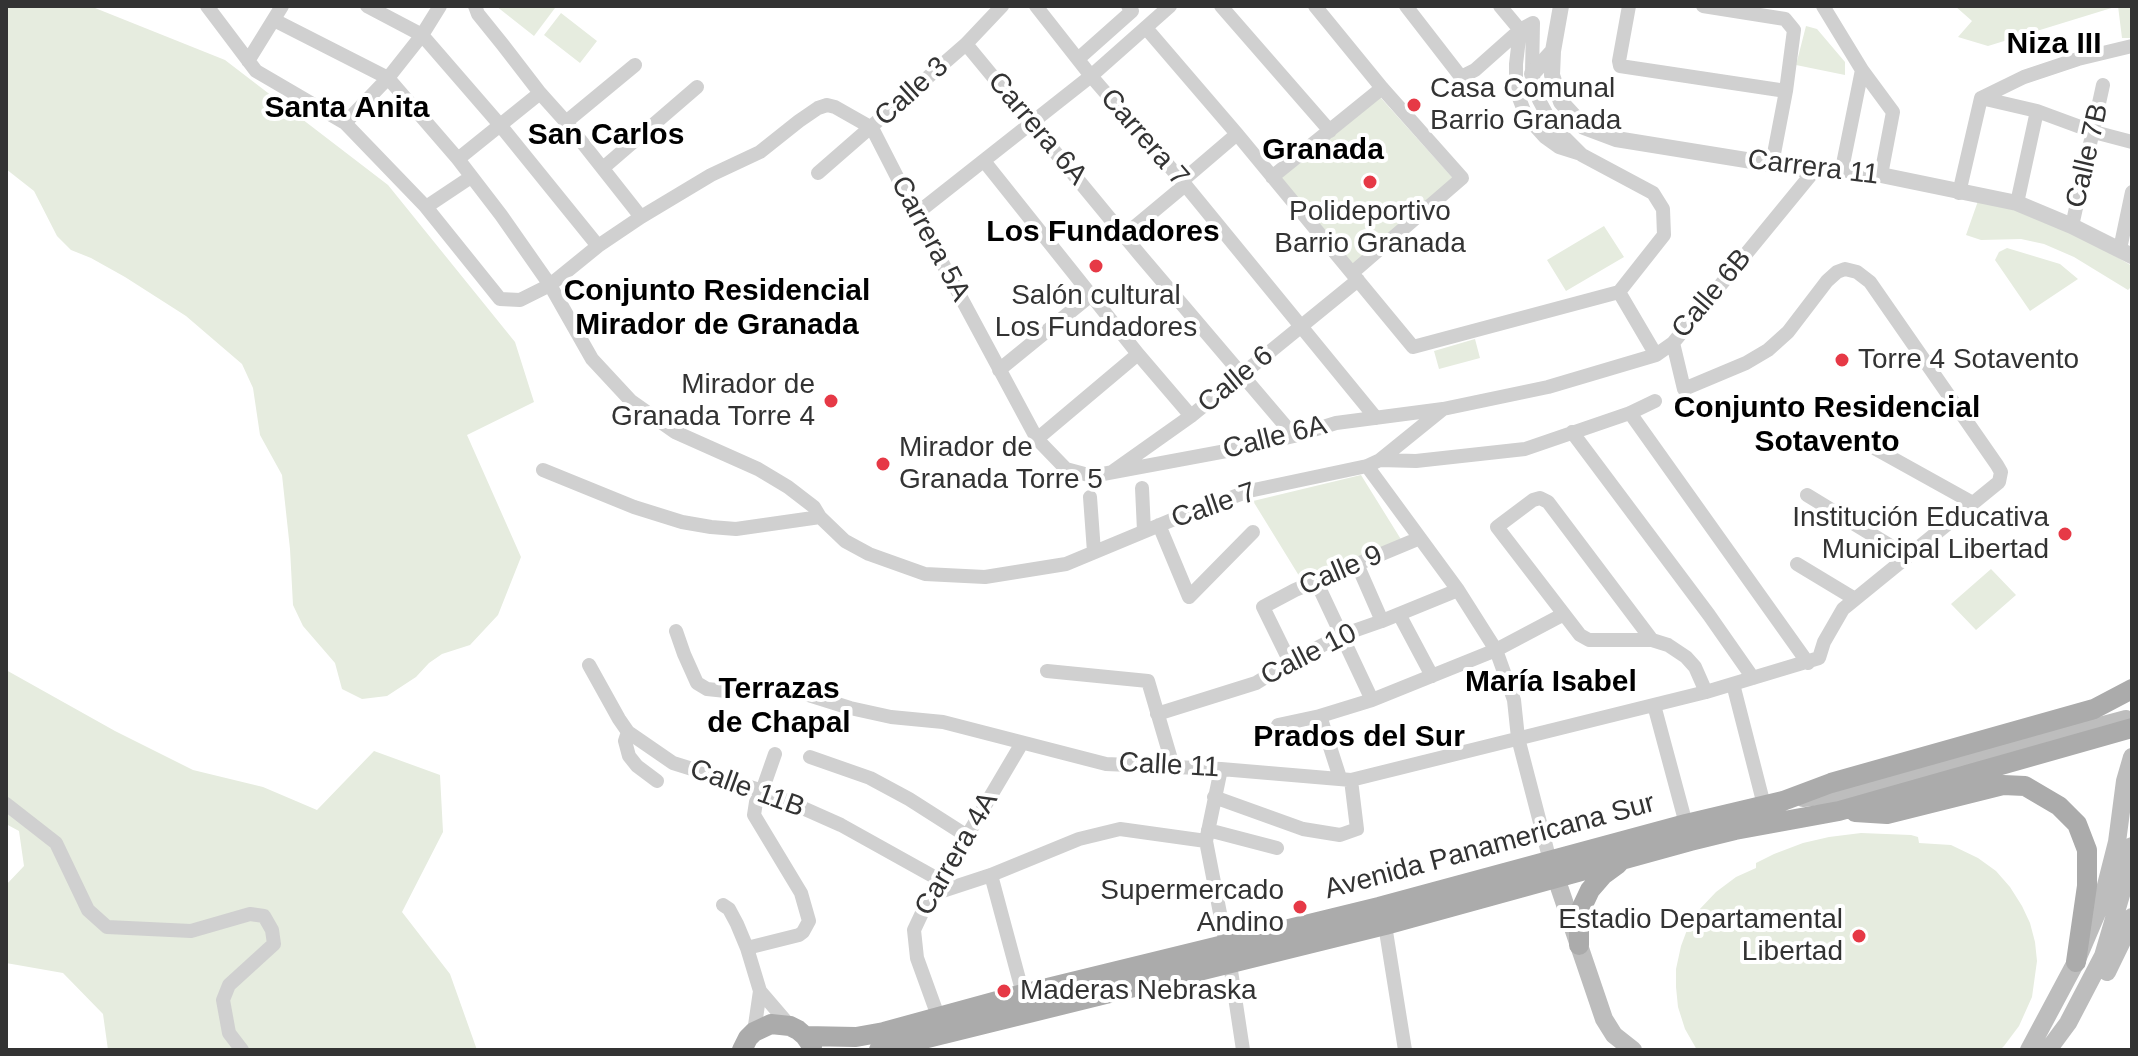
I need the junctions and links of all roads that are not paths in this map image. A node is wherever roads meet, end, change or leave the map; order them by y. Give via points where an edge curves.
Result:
1 (207, 6) edge
2 (282, 6) edge
3 (367, 6) edge
4 (440, 6) edge
5 (475, 6) edge
6 (1002, 6) edge
7 (1036, 6) edge
8 (1170, 6) edge
9 (1221, 6) edge
10 (1315, 6) edge
11 (1406, 6) edge
12 (1500, 6) edge
13 (1561, 6) edge
14 (1629, 6) edge
15 (1703, 6) edge
16 (1823, 6) edge
17 (1130, 8) edge
18 (274, 20) junction
19 (1146, 28) junction
20 (1520, 30) junction
21 (422, 35) junction
22 (966, 44) junction
23 (2132, 46) edge
24 (1553, 51) junction
25 (1078, 59) junction
26 (248, 61) junction
27 (635, 65) dead end
28 (1862, 70) junction
29 (1532, 74) junction
30 (1091, 76) junction
31 (388, 78) junction
32 (2103, 85) dead end
33 (697, 87) dead end
34 (1382, 88) junction
35 (1786, 91) junction
36 (540, 93) junction
37 (1981, 98) junction
38 (2037, 111) junction
39 (566, 122) junction
40 (345, 123) junction
41 (1032, 123) junction
42 (500, 125) junction
43 (872, 128) junction
44 (1330, 131) junction
45 (2094, 132) junction
46 (1237, 134) junction
47 (2132, 142) edge
48 (1582, 155) junction
49 (458, 159) junction
50 (984, 161) junction
51 (1772, 164) junction
52 (603, 168) junction
53 (1842, 169) junction
54 (1814, 171) junction
55 (818, 173) dead end
56 (1881, 175) junction
57 (471, 177) junction
58 (1272, 177) junction
59 (1183, 183) junction
60 (2132, 192) edge
61 (1959, 193) junction
62 (2017, 203) junction
63 (426, 207) junction
64 (916, 214) junction
65 (641, 217) junction
66 (2072, 226) junction
67 (1125, 235) junction
68 (598, 246) junction
69 (2126, 252) edge
70 (1355, 276) junction
71 (550, 285) junction
72 (1619, 292) junction
73 (1091, 295) junction
74 (1301, 328) junction
75 (1673, 343) junction
76 (1138, 354) junction
77 (1656, 355) junction
78 (999, 370) junction
79 (1241, 374) junction
80 (1655, 401) dead end
81 (1443, 409) junction
82 (1630, 413) junction
83 (1191, 416) junction
84 (1376, 418) junction
85 (1572, 432) junction
86 (1294, 436) junction
87 (1856, 438) dead end
88 (1037, 439) junction
89 (1374, 463) junction
90 (543, 470) dead end
91 (1109, 474) junction
92 (1142, 488) dead end
93 (1807, 495) dead end
94 (1090, 497) dead end
95 (1973, 503) junction
96 (820, 517) junction
97 (1159, 525) junction
98 (1144, 531) junction
99 (1253, 532) dead end
100 (1420, 538) junction
101 (1094, 552) junction
102 (1907, 556) junction
103 (1357, 564) junction
104 (1797, 564) dead end
105 (1316, 581) junction
106 (1458, 590) junction
107 (1855, 599) junction
108 (1399, 614) junction
109 (1564, 614) junction
110 (1382, 621) junction
111 (676, 631) dead end
112 (1342, 635) junction
113 (1652, 640) junction
114 (1496, 650) junction
115 (1290, 662) junction
116 (1808, 663) junction
117 (589, 665) dead end
118 (1047, 671) dead end
119 (1432, 676) junction
120 (1753, 678) junction
121 (1733, 684) junction
122 (2132, 689) edge
123 (1706, 692) junction
124 (1372, 700) junction
125 (1654, 705) junction
126 (1157, 714) junction
127 (1320, 716) junction
128 (2129, 723) edge
129 (1278, 725) dead end
130 (628, 732) junction
131 (1518, 738) junction
132 (1022, 743) junction
133 (775, 754) dead end
134 (810, 757) dead end
135 (2132, 757) edge
136 (1173, 766) junction
137 (1221, 769) junction
138 (1346, 779) junction
139 (657, 781) dead end
140 (762, 791) junction
141 (1214, 797) junction
142 (1774, 803) junction
143 (6, 804) edge
144 (1839, 811) junction
145 (1686, 824) junction
146 (1207, 835) junction
147 (967, 836) junction
148 (2132, 846) edge
149 (1277, 848) dead end
150 (1636, 856) junction
151 (1553, 870) junction
152 (991, 875) junction
153 (938, 879) junction
154 (930, 895) junction
155 (723, 905) dead end
156 (1385, 925) junction
157 (2130, 931) edge
158 (1579, 945) junction
159 (747, 948) junction
160 (1228, 954) junction
161 (2076, 962) junction
162 (760, 991) junction
163 (1023, 994) junction
164 (938, 1016) junction
165 (754, 1032) junction
166 (803, 1037) edge
167 (242, 1050) edge
168 (742, 1050) edge
169 (879, 1050) edge
170 (1243, 1050) edge
171 (1405, 1050) edge
172 (1633, 1050) edge
173 (2029, 1050) edge
174 (2048, 1050) edge
175 (2062, 1050) edge

1 - 26 street
2 - 18 street
3 - 21 street
4 - 21 street
5 - 36 street
6 - 22 street, Calle 3
7 - 25 street, Carrera 7
8 - 19 street
9 - 44 street
10 - 34 street
11 - 20 street via 1461,77
12 - 20 street
13 - 24 street
14 - 35 street via 1620,66
15 - 35 street via 1785,19 1794,30
16 - 28 street
17 - 25 street
18 - 26 street
18 - 31 street
19 - 30 street
19 - 46 street
20 - 29 street via 1533,23
20 - 48 street via 1516,90 1526,116 1559,147
21 - 31 street
21 - 42 street
22 - 41 street, Carrera 6A
22 - 43 street, Calle 3
23 - 37 street via 2037,73
24 - 29 street
24 - 51 street, Carrera 11 via 1552,75 1561,102 1584,127 1616,139
25 - 30 street, Carrera 7
26 - 40 street via 256,71
27 - 39 street
28 - 53 street
28 - 56 street via 1893,112
29 - 48 street via 1553,126
30 - 41 street
30 - 59 street, Carrera 7
31 - 40 street
31 - 49 street, Calle 7
32 - 45 street, Calle 7B
33 - 52 street
34 - 44 street
34 - 70 street, Calle 6 via 1462,178
35 - 51 street
36 - 39 street
36 - 42 street
37 - 38 street
37 - 61 street
38 - 45 street
38 - 62 street
39 - 52 street
40 - 63 street
41 - 50 street
41 - 67 street, Carrera 6A
42 - 49 street
42 - 68 street
43 - 55 street, Calle 3
43 - 64 street, Carrera 5A
43 - 65 street via 835,107 818,108 760,152
44 - 58 street
45 - 47 street
45 - 66 street, Calle 7B
46 - 58 street
46 - 59 street
48 - 72 street via 1653,193 1663,209 1664,235
49 - 57 street, Calle 7
50 - 64 street
50 - 73 street
51 - 54 street, Carrera 11
52 - 65 street
53 - 54 street, Carrera 11
53 - 56 street, Carrera 11
54 - 75 street, Calle 6B
56 - 61 street, Carrera 11
57 - 63 street
57 - 71 street, Calle 7
58 - 70 street
59 - 67 street
59 - 74 street, Carrera 7
60 - 69 street
61 - 62 street, Carrera 11
62 - 66 street, Carrera 11
63 - 71 street via 500,299 520,300
64 - 78 street, Carrera 5A
65 - 68 street
66 - 69 street, Carrera 11
67 - 79 street, Carrera 6A
68 - 71 street
70 - 72 street via 1413,347
70 - 74 street, Calle 6
71 - 96 street, Calle 7 via 592,359 631,401 675,432 788,487
72 - 77 street
73 - 76 street
73 - 78 street
74 - 79 street, Calle 6
74 - 84 street, Carrera 7
75 - 77 street, Calle 6B
75 - 95 street via 1684,389 1768,350 1837,272 1857,272 1870,282 2001,472 1999,482
76 - 83 street
76 - 88 street
77 - 81 street, Calle 6B via 1548,387
78 - 88 street, Carrera 5A
79 - 83 street, Calle 6
79 - 86 street, Carrera 6A
80 - 82 street
81 - 84 street, Calle 6A
81 - 89 street
82 - 85 street
82 - 116 street
83 - 91 street, Calle 6
84 - 86 street, Calle 6A
85 - 89 street via 1525,449
85 - 120 street
86 - 91 street, Calle 6A
87 - 95 street
88 - 91 street, Carrera 5A via 1066,469
89 - 97 street, Calle 7 via 1249,491
89 - 100 street
90 - 96 street via 646,512 711,527 736,529
92 - 98 street
93 - 102 street
94 - 101 street
95 - 102 street
96 - 101 street, Calle 7 via 867,553 925,574 985,577 1066,564
97 - 98 street, Calle 7
97 - 99 street via 1189,597
98 - 101 street, Calle 7
100 - 103 street, Calle 9
100 - 106 street
102 - 107 street
103 - 105 street, Calle 9
103 - 110 street
104 - 107 street
105 - 112 street
105 - 115 street, Calle 9 via 1263,607
106 - 108 street, Calle 10
106 - 114 street
107 - 116 street via 1843,609 1819,658
108 - 110 street, Calle 10
108 - 119 street
109 - 113 street via 1589,640
109 - 113 street via 1497,527 1540,498
109 - 114 street
110 - 112 street, Calle 10
111 - 132 street, Calle 11 via 697,683 707,689 783,687 877,714 943,722
112 - 115 street, Calle 10
112 - 124 street
113 - 123 street via 1686,657
114 - 119 street
114 - 131 street via 1514,700
115 - 126 street, Calle 10 via 1256,683
116 - 120 street, Calle 11
117 - 130 street, Calle 11B
118 - 126 street via 1148,681
119 - 124 street
120 - 121 street, Calle 11
121 - 123 street, Calle 11
121 - 142 street
122 - 142 main road, Avenida Panamericana Sur via 2094,709
123 - 125 street, Calle 11
124 - 127 street
125 - 131 street, Calle 11
125 - 145 street
126 - 136 street
127 - 129 street
127 - 138 street
128 - 142 main road via 1849,793
128 - 144 main road
130 - 139 street via 629,756
130 - 140 street, Calle 11B via 673,763
131 - 138 street, Calle 11
131 - 151 street
132 - 136 street, Calle 11 via 1106,764
132 - 147 street, Carrera 4A
133 - 140 street
134 - 147 street via 870,778
135 - 161 main road via 2102,901
136 - 137 street, Calle 11
137 - 138 street, Calle 11
137 - 141 street
138 - 141 street via 1357,829 1340,835 1303,829
140 - 153 street, Calle 11B via 841,825
140 - 159 street via 754,815 801,893 809,921 799,935
141 - 146 street
142 - 145 main road, Avenida Panamericana Sur
143 - 167 street via 56,843 88,910 107,927 191,931 250,914 264,916 274,944 229,985 223,1000 229,1033
144 - 150 main road, Avenida Panamericana Sur
144 - 161 main road via 1887,814 2003,785 2025,786 2059,806 2077,824 2087,850
145 - 151 main road, Avenida Panamericana Sur
146 - 149 street
146 - 152 street via 1120,829 1079,839
146 - 160 street
147 - 153 street, Carrera 4A
148 - 174 main road via 2103,956
150 - 151 main road, Avenida Panamericana Sur
150 - 158 main road via 1603,875 1590,890 1582,907
151 - 156 main road, Avenida Panamericana Sur
151 - 158 main road
151 - 160 main road, Avenida Panamericana Sur via 1379,907
152 - 154 street
152 - 163 street
153 - 154 street, Carrera 4A
154 - 164 street, Carrera 4A via 914,930 917,958
155 - 159 street
156 - 160 main road, Avenida Panamericana Sur
156 - 171 street
157 - 175 main road
158 - 172 main road via 1604,1019
159 - 162 street
160 - 163 main road, Avenida Panamericana Sur
160 - 169 main road, Avenida Panamericana Sur
160 - 170 street
161 - 173 main road
162 - 165 street
162 - 166 street
163 - 164 main road, Avenida Panamericana Sur
164 - 166 main road, Avenida Panamericana Sur via 856,1037
165 - 166 main road, Avenida Panamericana Sur via 771,1024
165 - 168 main road

